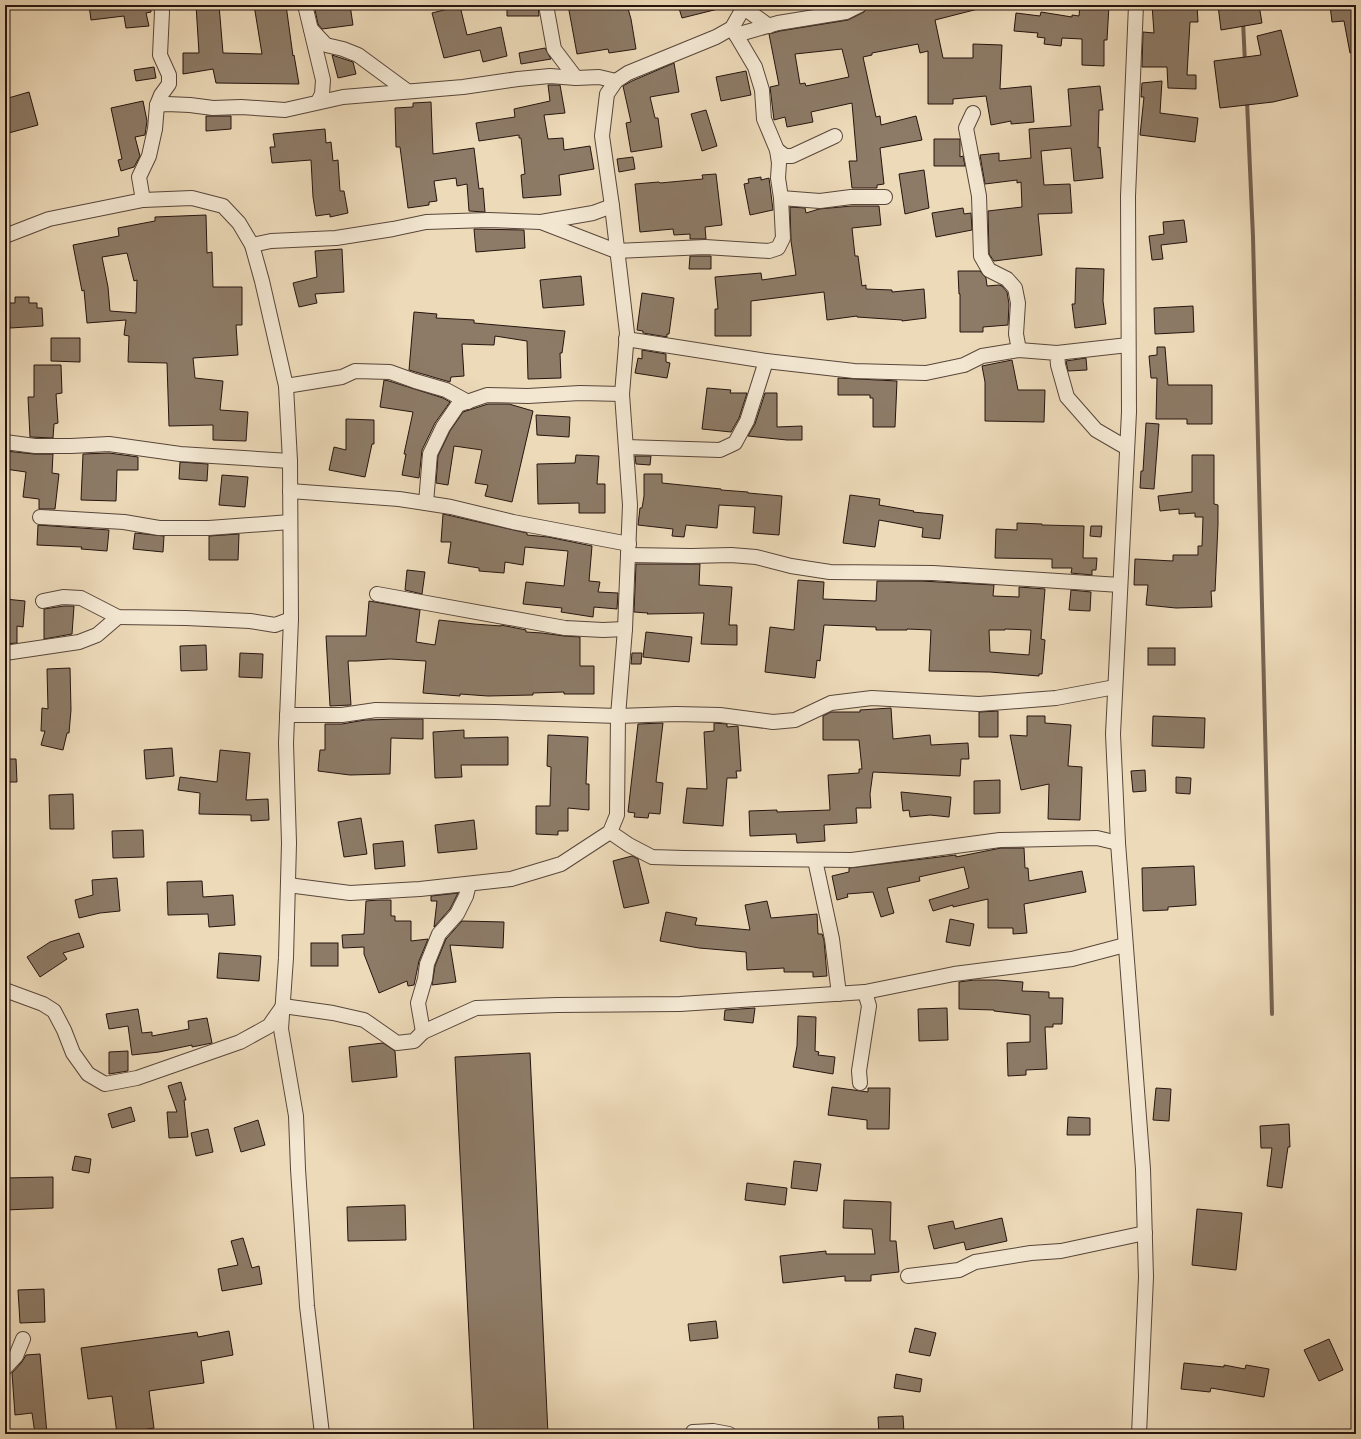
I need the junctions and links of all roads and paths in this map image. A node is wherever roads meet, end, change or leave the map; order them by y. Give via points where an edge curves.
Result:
1 (161, 5) edge
2 (306, 5) edge
3 (546, 5) edge
4 (860, 5) edge
5 (1136, 5) edge
6 (745, 7) edge
7 (769, 26) junction
8 (311, 29) junction
9 (734, 31) junction
10 (576, 78) junction
11 (616, 81) junction
12 (407, 91) junction
13 (318, 102) junction
14 (157, 105) junction
15 (973, 113) dead end
16 (834, 136) dead end
17 (778, 150) junction
18 (885, 197) dead end
19 (781, 198) junction
20 (143, 200) junction
21 (612, 206) junction
22 (541, 222) junction
23 (5, 236) edge
24 (252, 245) junction
25 (616, 251) junction
26 (626, 339) junction
27 (1128, 345) junction
28 (1019, 350) junction
29 (1057, 353) junction
30 (766, 361) junction
31 (286, 386) junction
32 (622, 394) junction
33 (468, 402) junction
34 (5, 442) edge
35 (626, 447) junction
36 (1127, 448) junction
37 (290, 461) junction
38 (290, 491) junction
39 (426, 503) junction
40 (40, 516) dead end
41 (290, 522) junction
42 (628, 550) junction
43 (1120, 585) junction
44 (377, 594) dead end
45 (43, 601) dead end
46 (118, 617) junction
47 (291, 619) junction
48 (625, 629) junction
49 (5, 653) edge
50 (1115, 687) junction
51 (287, 715) junction
52 (618, 716) junction
53 (610, 832) junction
54 (1118, 843) junction
55 (815, 860) junction
56 (469, 884) junction
57 (288, 885) junction
58 (1125, 945) junction
59 (5, 990) edge
60 (865, 992) junction
61 (839, 994) junction
62 (283, 1006) junction
63 (423, 1032) junction
64 (860, 1083) dead end
65 (1145, 1233) junction
66 (908, 1276) dead end
67 (23, 1339) dead end
68 (5, 1368) edge
69 (322, 1434) edge
70 (692, 1434) edge
71 (729, 1434) edge
72 (1139, 1434) edge

1 - 14 street via 160,55 169,75 169,84
2 - 8 street
3 - 10 street via 554,49
4 - 7 street via 846,12
5 - 27 street via 1128,196
6 - 7 street
6 - 9 street
7 - 9 street
8 - 12 street via 326,45 358,55
8 - 13 street via 323,80 322,94
9 - 11 street via 628,73
9 - 17 street via 755,67 762,90 764,119
10 - 11 street via 599,77
10 - 12 street via 550,76
11 - 21 street via 607,94 602,136
12 - 13 street
13 - 14 street via 285,110
14 - 20 street via 149,156 139,177
15 - 28 street via 966,128 979,196 981,256 989,270 1007,279 1015,288 1018,303 1016,334
16 - 17 street via 792,156 785,156
17 - 19 street
18 - 19 street via 820,200
19 - 25 street via 783,238 778,248 769,251 705,247
20 - 23 street via 49,219
20 - 24 street via 192,198 223,206 239,223
21 - 22 street via 593,213
21 - 25 street
22 - 24 street via 426,222 336,238 271,241
22 - 25 street
24 - 31 street
25 - 26 street
26 - 30 street
26 - 32 street
27 - 29 street
27 - 36 street
28 - 29 street
28 - 30 street via 982,356 964,365 926,373 854,371
29 - 36 street via 1067,397 1096,430
30 - 35 street via 747,421 735,442 720,450
31 - 33 street via 342,377 355,371 390,372 446,390
31 - 37 street
32 - 33 street via 487,395
32 - 35 street
33 - 39 street via 458,406 443,427 430,454
34 - 37 street via 35,446 109,444 180,454
35 - 42 street via 630,505
36 - 43 street
37 - 38 street
38 - 39 street
38 - 41 street
39 - 42 street
40 - 41 street via 124,522 159,528 209,528
41 - 47 street
42 - 43 street via 691,556 756,557 830,572 933,574
42 - 48 street
43 - 50 street
44 - 48 street via 565,628
45 - 46 street via 63,597 81,598
46 - 47 street via 275,624
46 - 49 street via 97,635 79,642
47 - 51 street
48 - 52 street
50 - 52 street via 1056,698 979,704 872,698 831,703 795,720 773,722 720,715
50 - 54 street via 1112,734
51 - 52 street via 342,715 376,710
51 - 57 street
52 - 53 street via 617,815
53 - 55 street via 652,857
53 - 56 street via 561,864 511,879
54 - 55 street via 1097,838 1000,840 852,860
54 - 58 street
55 - 61 street via 832,939
56 - 57 street via 350,893
56 - 63 street via 457,914 439,934 427,964 418,1003
57 - 62 street
58 - 60 street via 1072,959 954,974
58 - 65 street via 1143,1162
59 - 62 street via 44,1004 54,1011 73,1053 84,1069 105,1084 136,1078 240,1042 269,1026
60 - 61 street
60 - 64 street via 869,1006 859,1071
61 - 63 street via 680,1004 476,1008
62 - 63 street via 364,1020 396,1042 414,1041
62 - 69 street via 281,1029 296,1116 306,1306
65 - 66 street via 1061,1251 975,1262 959,1270
65 - 72 street via 1146,1277
67 - 68 street via 16,1356
70 - 71 street via 713,1431

